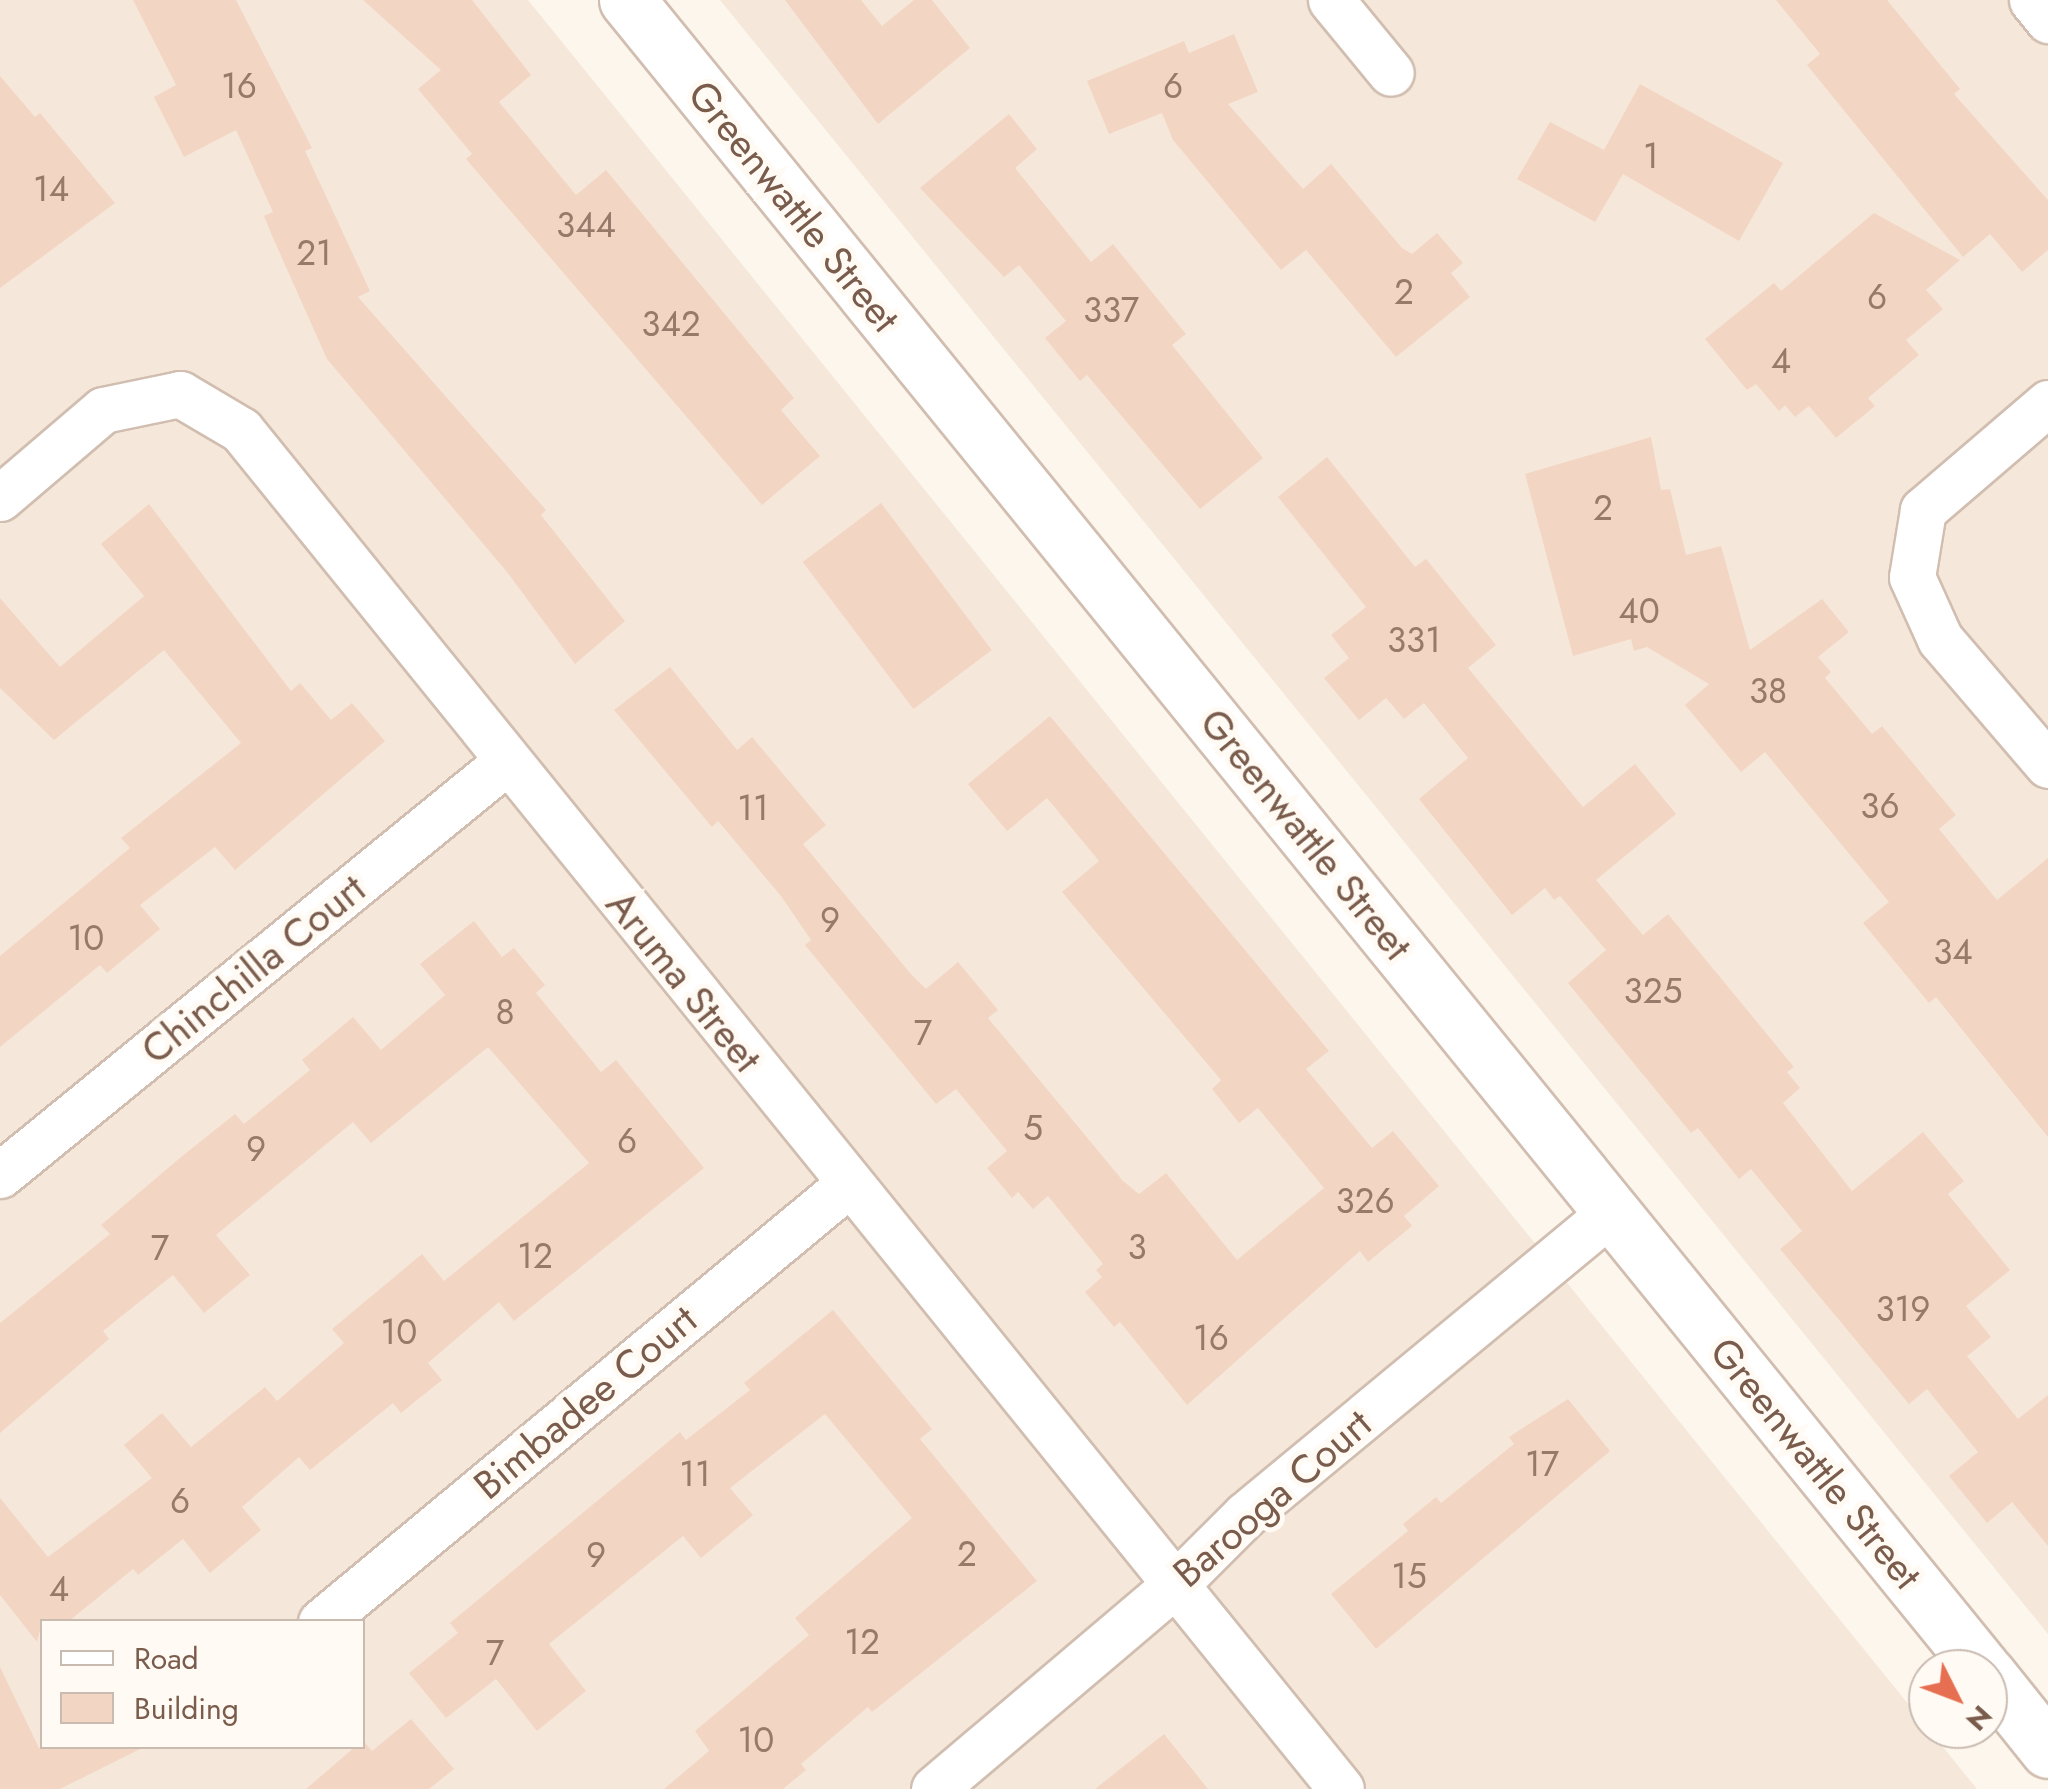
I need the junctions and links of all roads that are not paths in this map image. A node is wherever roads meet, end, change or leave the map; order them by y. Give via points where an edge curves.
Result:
1 (626, 0) edge
2 (1331, 0) edge
3 (2032, 0) edge
4 (2048, 20) edge
5 (1391, 73) dead end
6 (2048, 403) edge
7 (0, 498) edge
8 (505, 763) junction
9 (2048, 765) edge
10 (0, 1175) edge
11 (850, 1183) junction
12 (1613, 1211) junction
13 (1177, 1583) junction
14 (325, 1619) edge
15 (1967, 1649) edge
16 (2008, 1700) edge
17 (2048, 1750) edge
18 (934, 1789) edge
19 (1341, 1789) edge

1 - 12 main road, Greenwattle Street
2 - 5 street
3 - 4 street
6 - 9 street via 1923,510 1912,577 1940,639
7 - 8 street, Aruma Street via 103,410 180,394 241,430
8 - 10 street, Chinchilla Court
8 - 11 street, Aruma Street
11 - 13 street, Aruma Street
11 - 14 street, Bimbadee Court
12 - 13 street, Barooga Court via 1245,1515
12 - 15 main road, Greenwattle Street
13 - 18 street, Barooga Court
13 - 19 street, Aruma Street
16 - 17 main road

